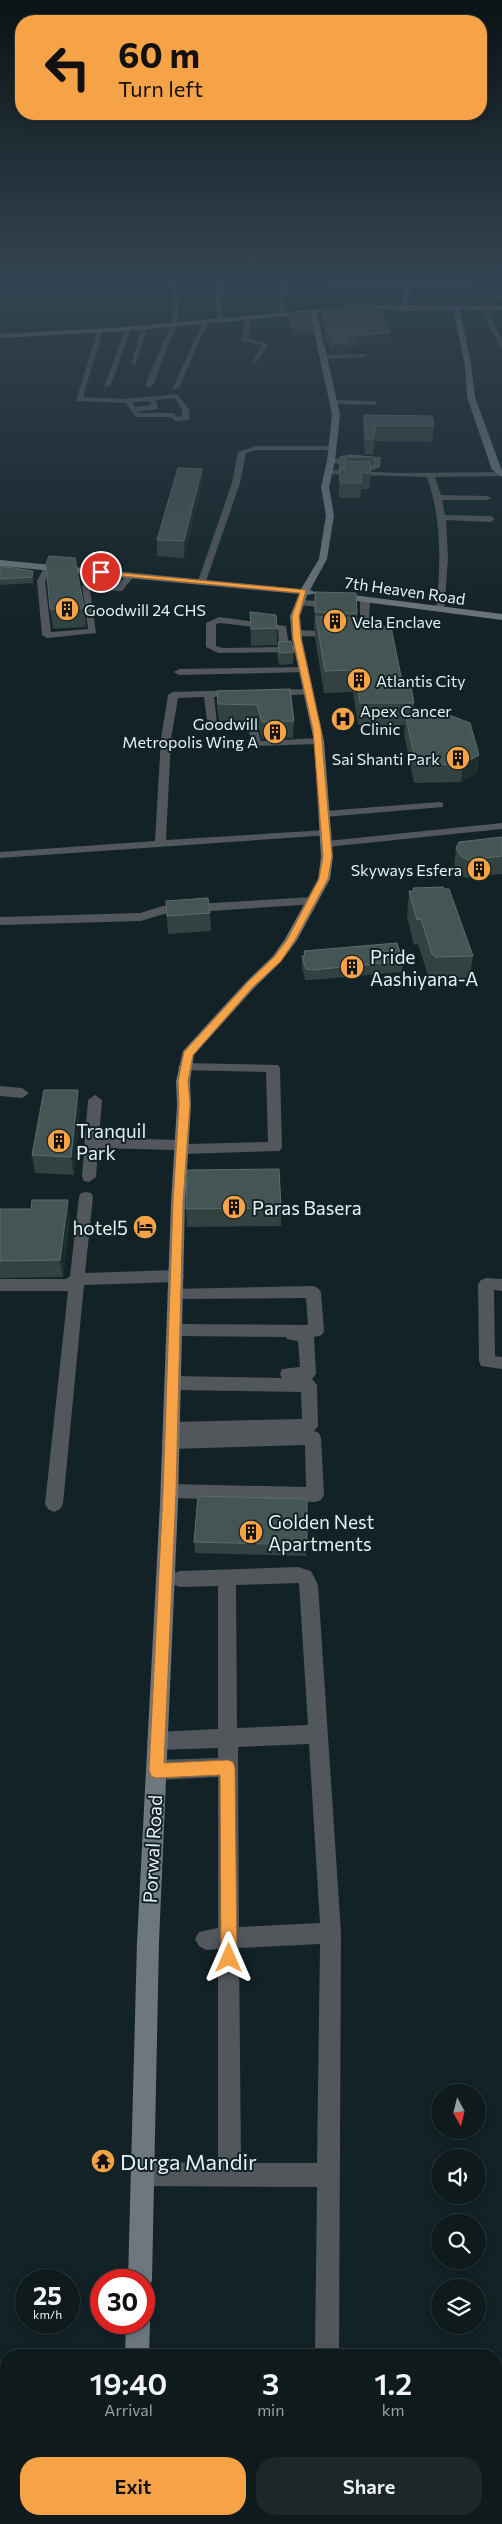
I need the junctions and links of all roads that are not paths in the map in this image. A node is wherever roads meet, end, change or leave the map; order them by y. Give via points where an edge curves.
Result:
1 (79, 398) edge
2 (151, 398) joint
3 (178, 398) edge
4 (332, 398) edge
5 (471, 398) edge
6 (126, 401) junction
7 (333, 402) junction
8 (374, 403) dead end
9 (133, 416) dead end
10 (333, 448) junction
11 (342, 462) dead end
12 (330, 467) junction
13 (500, 472) edge
14 (430, 475) junction
15 (437, 497) junction
16 (487, 498) dead end
17 (441, 517) junction
18 (491, 519) dead end
19 (0, 563) edge
20 (48, 568) junction
21 (131, 575) junction
22 (202, 581) junction
23 (302, 597) junction
24 (365, 600) junction
25 (352, 606) edge
26 (441, 610) junction
27 (502, 617) edge
28 (293, 643) junction
29 (304, 670) junction
30 (178, 672) dead end
31 (309, 692) junction
32 (263, 693) edge
33 (245, 698) edge
34 (209, 699) junction
35 (319, 741) junction
36 (439, 805) dead end
37 (325, 814) junction
38 (502, 826) edge
39 (326, 839) junction
40 (160, 845) junction
41 (0, 855) edge
42 (312, 901) junction
43 (0, 921) edge
44 (185, 1067) junction
45 (0, 1091) edge
46 (22, 1092) dead end
47 (95, 1100) dead end
48 (92, 1143) junction
49 (182, 1147) junction
50 (89, 1177) dead end
51 (86, 1197) dead end
52 (176, 1276) junction
53 (77, 1279) junction
54 (0, 1285) edge
55 (502, 1285) edge
56 (175, 1293) junction
57 (174, 1332) junction
58 (502, 1363) edge
59 (173, 1378) junction
60 (171, 1435) junction
61 (170, 1492) junction
62 (54, 1504) dead end
63 (180, 1579) dead end
64 (227, 1579) junction
65 (318, 1734) junction
66 (228, 1738) junction
67 (158, 1742) junction
68 (228, 1768) junction
69 (156, 1770) junction
70 (331, 1933) junction
71 (229, 1938) junction
72 (206, 1939) dead end
73 (143, 2174) junction
74 (230, 2175) junction
75 (329, 2175) junction
76 (140, 2269) edge
77 (138, 2334) edge
78 (137, 2349) edge
79 (327, 2349) edge

1 - 6 street
2 - 3 street via 155,407 135,409 136,415 173,414 178,420 186,418 186,411
2 - 6 street
4 - 7 street, Porwal Road
5 - 13 street
6 - 9 street
7 - 8 street
7 - 10 street, Porwal Road via 336,414
10 - 12 street, Porwal Road
10 - 22 street via 256,448 242,452 236,483
11 - 12 street
12 - 13 street
12 - 14 street
12 - 23 street, Porwal Road via 325,487 330,515 323,559
13 - 14 street
14 - 15 street
15 - 16 street
15 - 17 street
17 - 18 street
17 - 26 street via 444,565
19 - 20 street, 7th Heaven Road
20 - 21 street, 7th Heaven Road
20 - 21 street via 41,580 47,636 93,631 85,587 119,589
21 - 22 street, 7th Heaven Road
22 - 23 street, 7th Heaven Road
23 - 24 street, 7th Heaven Road
23 - 25 street
23 - 28 street, Porwal Road via 295,616
24 - 26 street, 7th Heaven Road
24 - 28 street via 365,636
26 - 27 street, 7th Heaven Road
28 - 28 street via 216,651 211,646 211,623 219,620 280,627
28 - 29 street, Porwal Road
29 - 30 street
29 - 31 street, Porwal Road
31 - 32 street
31 - 35 street, Porwal Road
33 - 34 street
34 - 35 street via 212,726 252,726 256,744
34 - 40 street via 173,694 166,739
35 - 37 street, Porwal Road
36 - 37 street
37 - 39 street, Porwal Road
38 - 39 street
39 - 40 street
39 - 42 street, Porwal Road via 324,879
40 - 41 street
42 - 43 street via 164,910 141,917
42 - 44 street, Porwal Road via 278,959 192,1048
44 - 49 street, Porwal Road
44 - 49 street via 274,1068 276,1147
45 - 46 street
47 - 48 street
48 - 49 street
48 - 50 street
49 - 52 street, Porwal Road
51 - 53 street
52 - 53 street
52 - 56 street, Porwal Road
53 - 54 street via 69,1285
53 - 62 street
55 - 58 street via 486,1284 487,1361
56 - 57 street, Porwal Road
56 - 57 street via 313,1292 316,1331
57 - 59 street, Porwal Road
57 - 59 street via 306,1335 308,1374
59 - 60 street, Porwal Road
59 - 60 street via 309,1384 310,1426
60 - 61 street, Porwal Road
60 - 61 street via 313,1438 315,1495
61 - 67 street, Porwal Road
63 - 64 street
64 - 65 street via 305,1577 309,1585
64 - 66 street
65 - 66 street
65 - 70 street
66 - 67 street
66 - 68 street
67 - 69 street, Porwal Road
68 - 69 street
68 - 71 street
69 - 73 street, Porwal Road
70 - 71 street
70 - 75 street
71 - 72 street
71 - 74 street
73 - 74 street
73 - 76 street, Porwal Road
74 - 75 street
75 - 79 street
77 - 78 street

